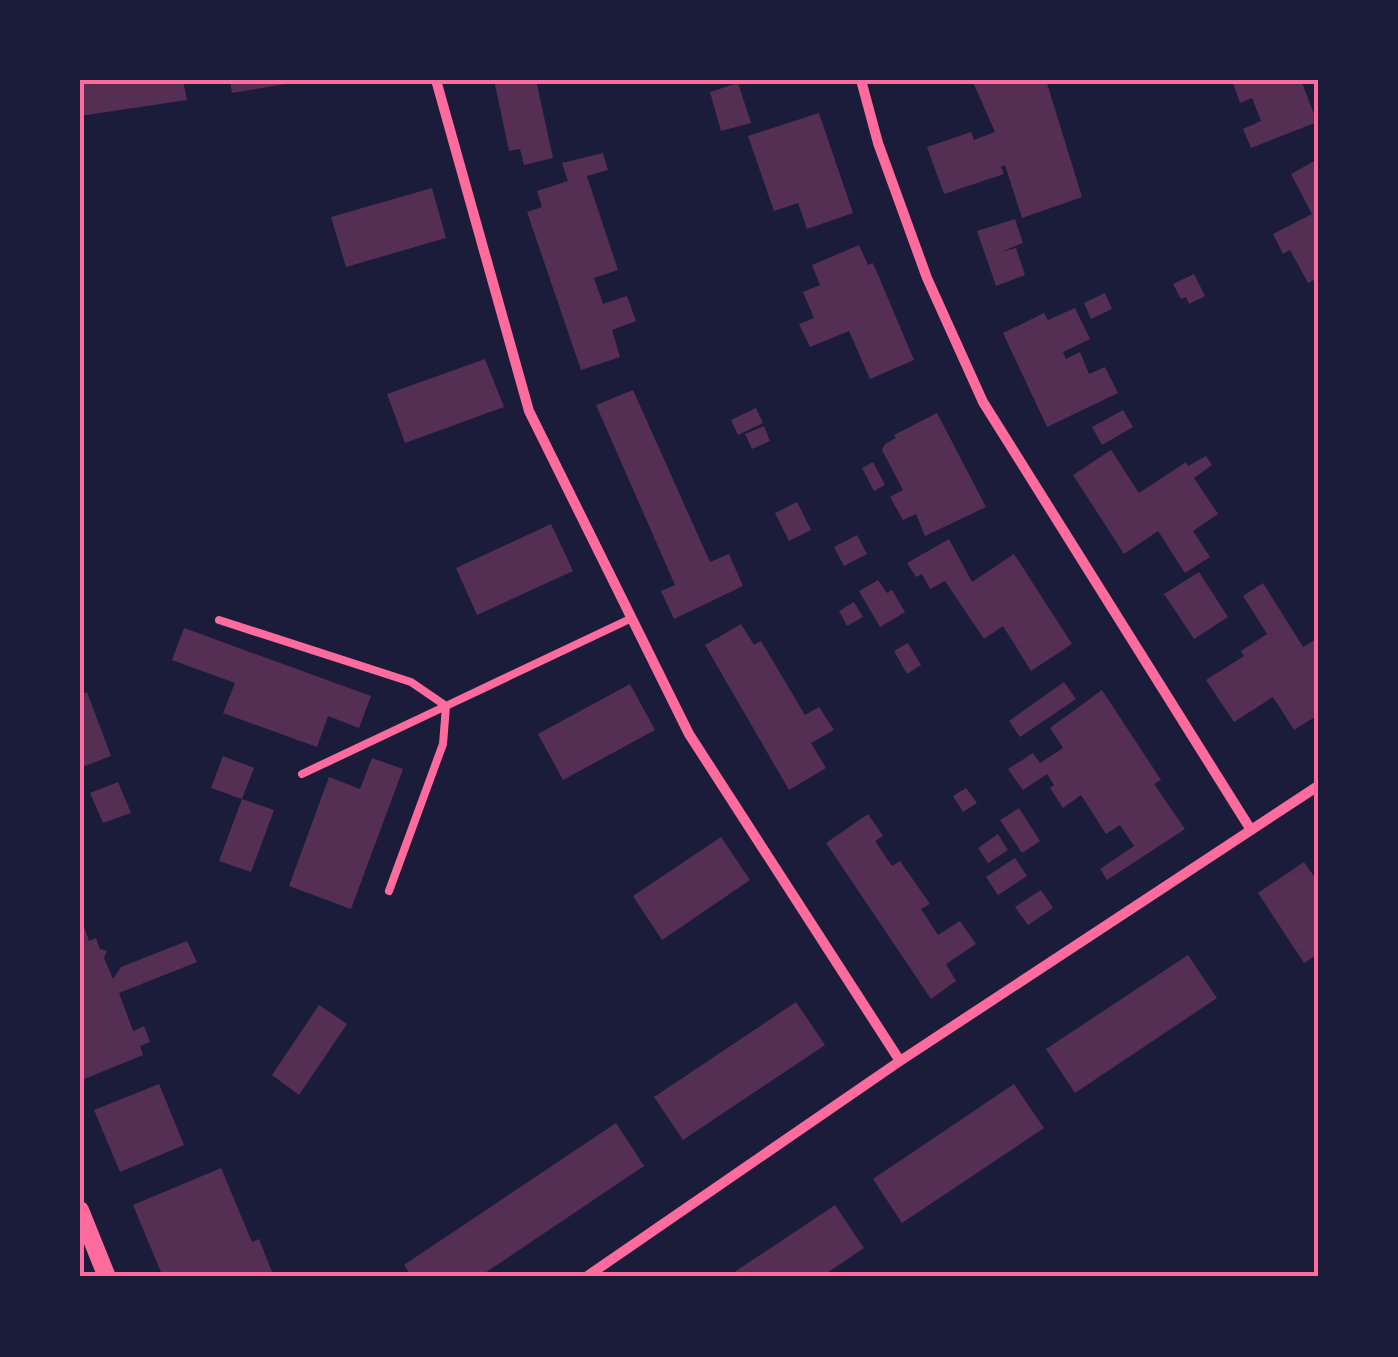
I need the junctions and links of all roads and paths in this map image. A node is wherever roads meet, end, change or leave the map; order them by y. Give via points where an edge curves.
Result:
1 (436, 80) edge
2 (861, 80) edge
3 (632, 618) junction
4 (219, 620) dead end
5 (446, 706) junction
6 (302, 774) dead end
7 (1318, 786) edge
8 (1250, 830) junction
9 (389, 891) dead end
10 (900, 1061) junction
11 (80, 1210) edge
12 (107, 1277) edge
13 (586, 1277) edge

1 - 3 street via 529,410
2 - 8 street via 927,278 982,402
3 - 5 lane
3 - 10 street via 690,734
4 - 5 lane via 411,682
5 - 6 lane
5 - 9 lane via 442,744
7 - 8 street
8 - 10 street
10 - 13 street
11 - 12 street

